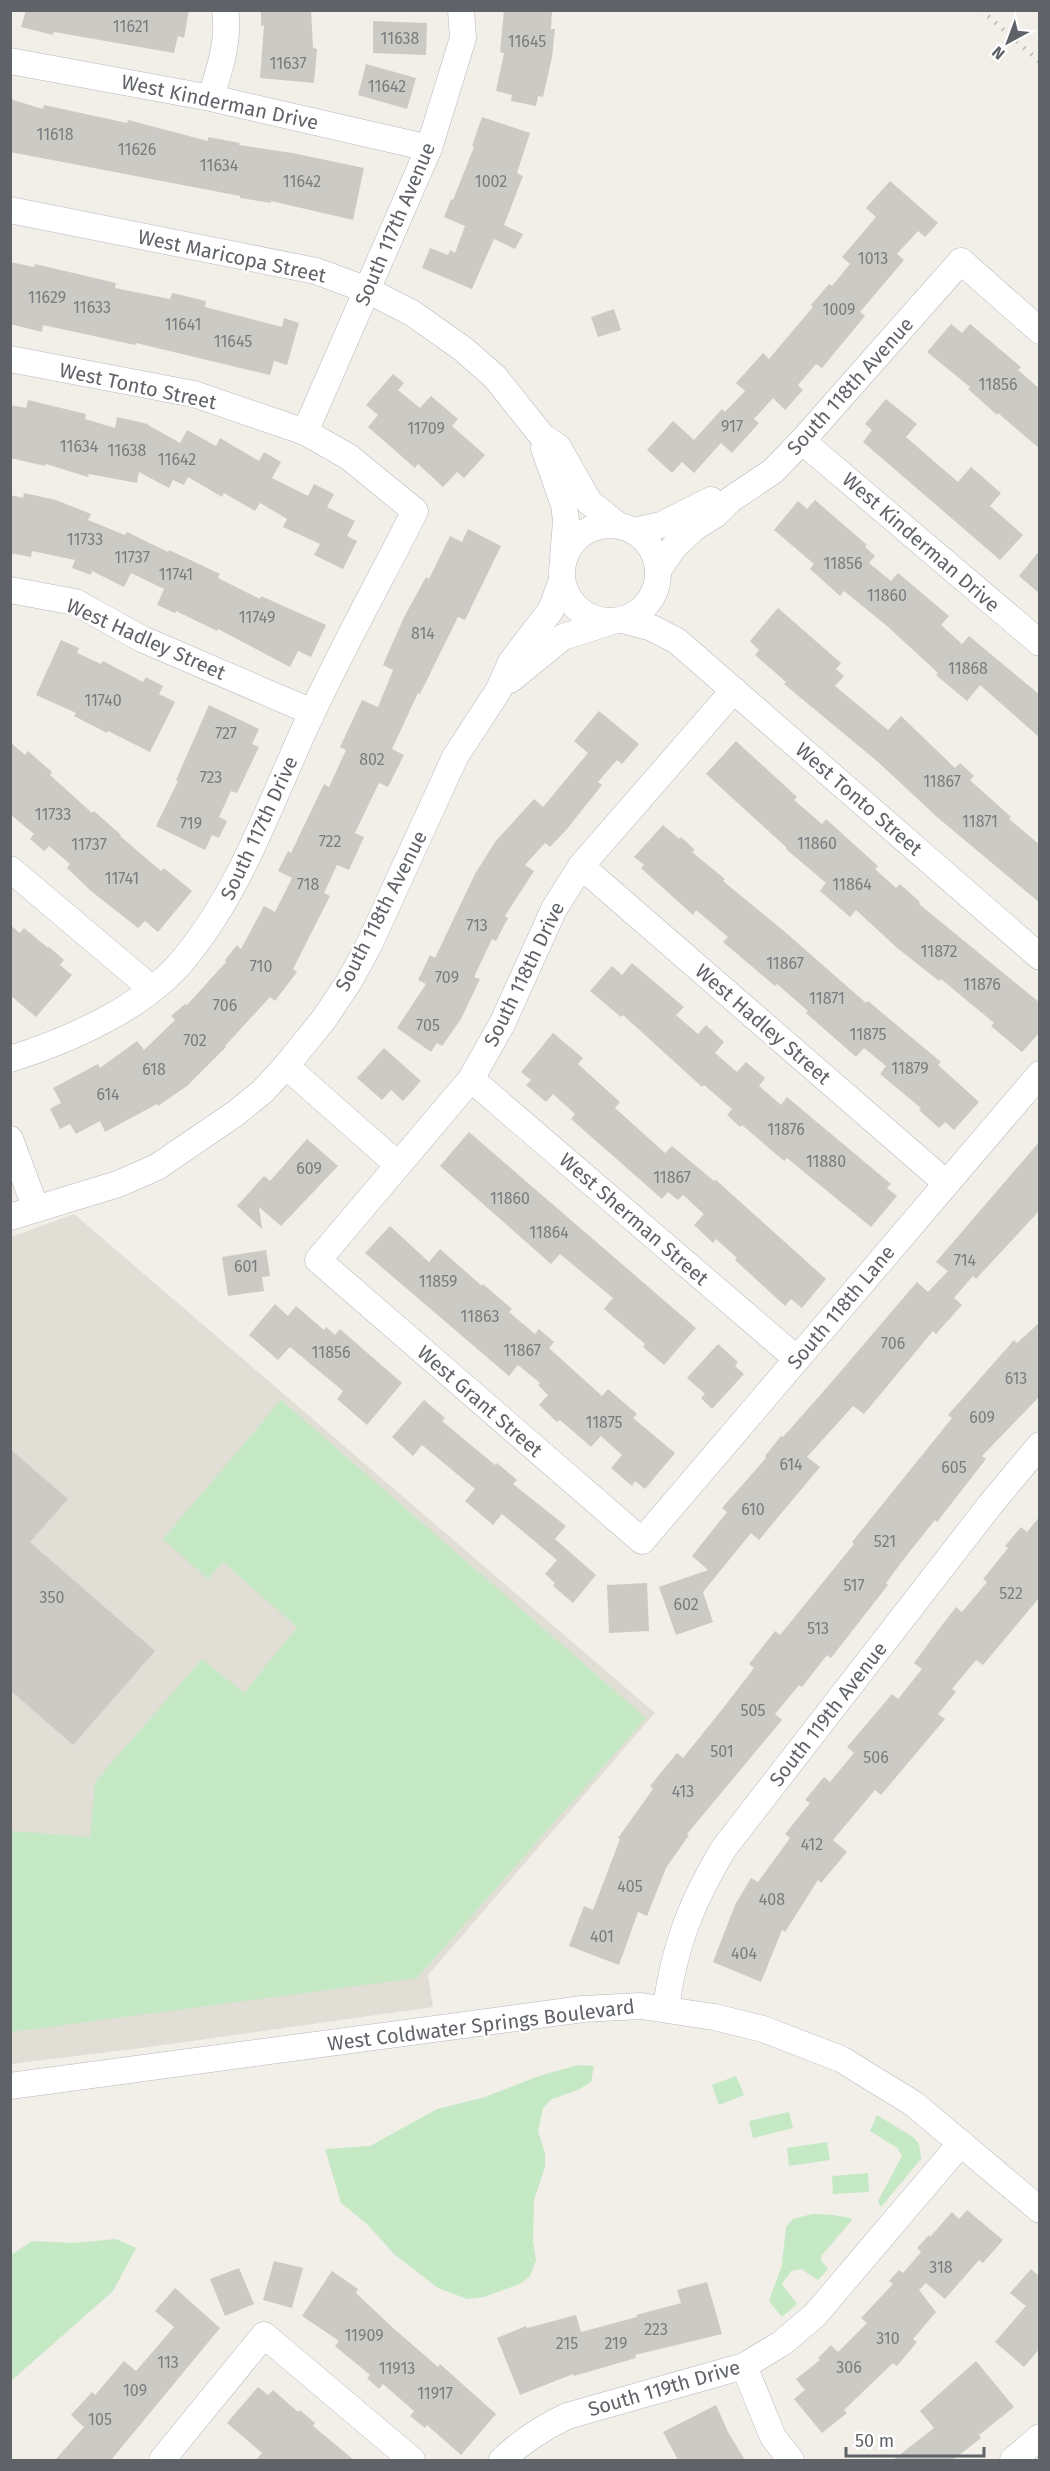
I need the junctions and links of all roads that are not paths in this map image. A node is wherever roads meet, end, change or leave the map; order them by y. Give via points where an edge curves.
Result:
1 (225, 10) edge
2 (461, 10) edge
3 (10, 61) edge
4 (211, 98) junction
5 (429, 148) junction
6 (10, 210) edge
7 (367, 290) junction
8 (1040, 331) edge
9 (10, 359) edge
10 (305, 432) junction
11 (542, 436) junction
12 (802, 441) junction
13 (730, 500) junction
14 (415, 511) joint
15 (627, 529) junction
16 (562, 571) junction
17 (658, 578) junction
18 (10, 590) edge
19 (617, 621) junction
20 (677, 641) junction
21 (1040, 644) edge
22 (734, 690) junction
23 (498, 691) junction
24 (312, 712) junction
25 (581, 866) junction
26 (10, 869) edge
27 (1040, 957) edge
28 (152, 989) junction
29 (10, 1059) edge
30 (286, 1066) junction
31 (1040, 1074) edge
32 (471, 1079) junction
33 (10, 1139) edge
34 (397, 1164) junction
35 (945, 1182) junction
36 (36, 1209) junction
37 (10, 1217) edge
38 (318, 1260) joint
39 (797, 1359) junction
40 (1040, 1445) edge
41 (642, 1541) joint
42 (666, 2008) junction
43 (10, 2086) edge
44 (961, 2143) junction
45 (1040, 2210) edge
46 (744, 2366) junction
47 (1040, 2437) edge
48 (162, 2460) edge
49 (412, 2460) edge
50 (502, 2460) edge
51 (791, 2460) edge
52 (1012, 2460) edge

1 - 4 street via 223,54
2 - 5 street, South 117th Avenue via 463,38
3 - 4 street, West Kinderman Drive
4 - 5 street, West Kinderman Drive
5 - 7 street, South 117th Avenue
6 - 7 street, West Maricopa Street via 316,271
7 - 10 street, South 117th Avenue
7 - 11 street, West Maricopa Street via 412,313 463,349 495,377
8 - 12 street, South 118th Avenue via 961,261
9 - 10 street, West Tonto Street via 194,394
10 - 14 street, West Tonto Street via 348,458
11 - 15 street, West Maricopa Street via 558,447 589,502
11 - 16 street, West Maricopa Street via 564,505
12 - 13 street, South 118th Avenue via 773,471
12 - 21 street, West Kinderman Drive
13 - 15 street, South 118th Avenue via 711,500 661,525
13 - 17 street, South 118th Avenue via 683,538
14 - 24 street, South 117th Drive
15 - 16 street via 604,525 590,529 568,548
15 - 17 street via 655,554
16 - 19 street via 573,605 596,620
16 - 23 street, South 118th Avenue via 551,610 511,662
17 - 19 street via 650,600 639,613
17 - 20 street, West Tonto Street via 662,611
18 - 24 street, West Hadley Street via 75,602 142,639
19 - 20 street, West Tonto Street via 652,628
19 - 23 street, South 118th Avenue via 563,636
20 - 22 street, West Tonto Street
22 - 25 street, South 118th Drive
22 - 27 street, West Tonto Street
23 - 30 street, South 118th Avenue via 455,757 350,980
24 - 28 street, South 117th Drive via 221,908 187,956
25 - 32 street, South 118th Drive via 554,909 502,1024
25 - 35 street, West Hadley Street
26 - 28 street
28 - 29 street, South 117th Drive via 90,1029
30 - 34 street
30 - 36 street, South 118th Avenue via 236,1113 157,1167 118,1184
31 - 35 street, South 118th Lane
32 - 34 street, South 118th Drive
32 - 39 street, West Sherman Street
33 - 36 street
34 - 38 street, South 118th Drive
35 - 39 street, South 118th Lane
36 - 37 street, South 118th Avenue
38 - 41 street, West Grant Street
39 - 41 street, South 118th Lane
40 - 42 street, South 119th Avenue via 724,1848 690,1910 670,1973
42 - 43 street, West Coldwater Springs Boulevard via 583,2009
42 - 44 street, West Coldwater Springs Boulevard via 763,2029 841,2059 914,2104
44 - 45 street, West Coldwater Springs Boulevard
44 - 46 street, South 119th Drive via 815,2315 782,2343
46 - 50 street, South 119th Drive via 567,2416 534,2433
46 - 51 street via 773,2438
47 - 52 street
48 - 49 street via 264,2335

